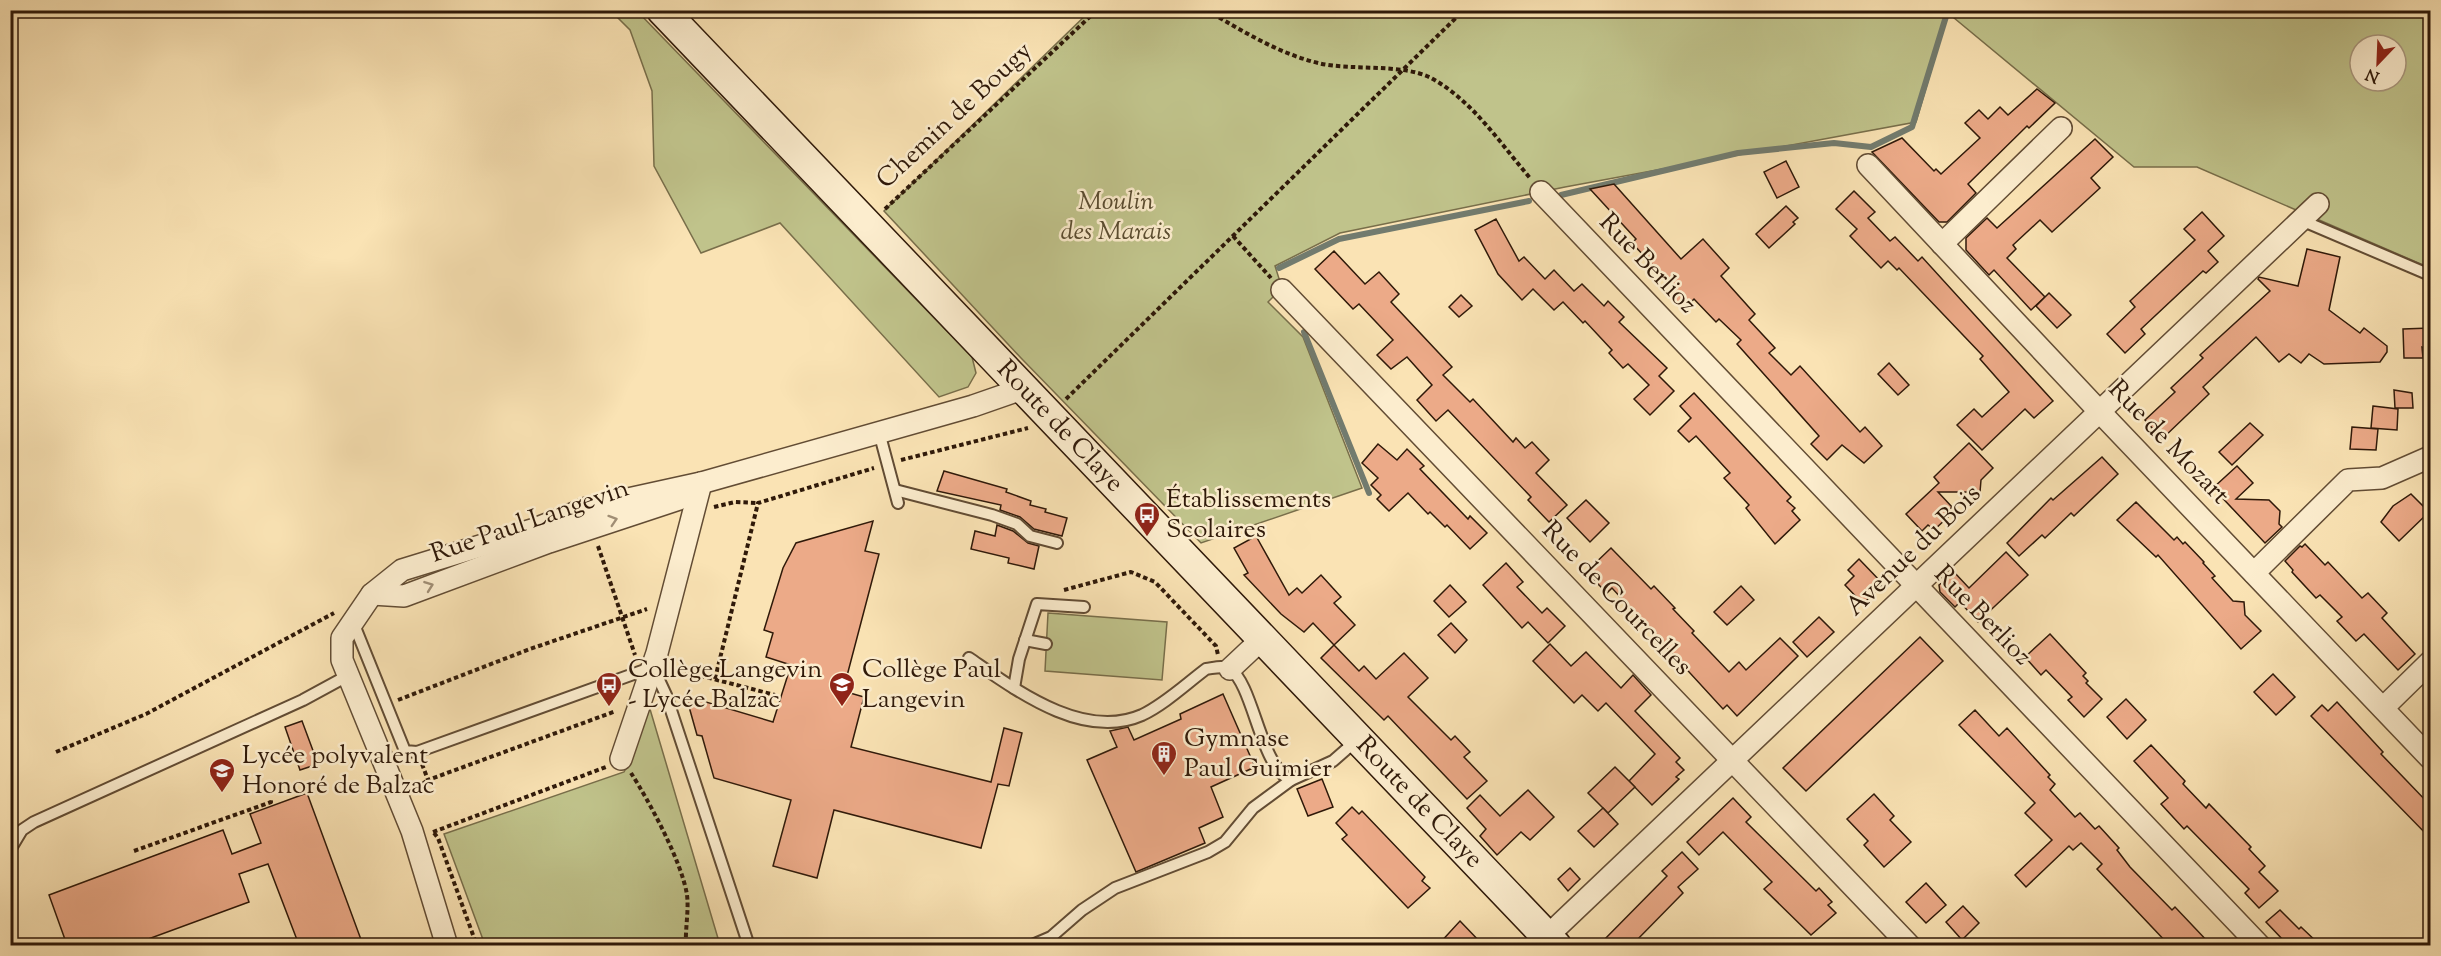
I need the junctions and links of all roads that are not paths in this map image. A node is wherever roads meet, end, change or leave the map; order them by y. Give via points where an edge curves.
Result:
1 (662, 10) edge
2 (2061, 128) dead end
3 (1868, 165) dead end
4 (1541, 192) road end
5 (2318, 204) dead end
6 (2301, 220) junction
7 (1942, 244) junction
8 (2430, 275) edge
9 (1282, 291) road end
10 (1025, 388) junction
11 (2099, 411) junction
12 (879, 432) junction
13 (2430, 457) edge
14 (701, 483) junction
15 (895, 490) junction
16 (898, 503) dead end
17 (1057, 543) dead end
18 (2254, 573) junction
19 (1917, 586) junction
20 (372, 594) junction
21 (1084, 607) dead end
22 (353, 622) junction
23 (1262, 639) junction
24 (1025, 640) junction
25 (1046, 644) dead end
26 (969, 658) dead end
27 (2430, 662) edge
28 (1224, 668) junction
29 (652, 673) junction
30 (349, 675) junction
31 (1014, 688) junction
32 (2383, 708) junction
33 (1358, 739) junction
34 (2430, 758) edge
35 (621, 759) road end
36 (1733, 760) junction
37 (1291, 780) junction
38 (10, 850) edge
39 (1547, 942) edge
40 (447, 945) edge
41 (749, 945) edge
42 (1030, 945) edge
43 (1910, 945) edge
44 (2260, 945) edge

1 - 10 main road, Route de Claye
2 - 7 street
3 - 7 street, Rue de Mozart
4 - 19 street, Rue Berlioz
5 - 6 street, Avenue du Bois
6 - 8 lane
6 - 11 street, Avenue du Bois
7 - 11 street, Rue de Mozart
9 - 36 street, Rue de Courcelles
10 - 12 street, Rue Paul Langevin
10 - 23 main road, Route de Claye
11 - 18 street, Rue de Mozart
11 - 19 street, Avenue du Bois
12 - 14 street, Rue Paul Langevin
12 - 15 lane
13 - 18 street via 2382,478 2348,480
14 - 20 street, Rue Paul Langevin via 587,508 525,532 402,570
20 -> 14 street, Rue Paul Langevin via 404,596 673,502
14 - 29 street
15 - 16 lane
15 - 17 lane via 992,515 1017,524 1030,536
18 - 32 street, Rue de Mozart
19 - 36 street, Avenue du Bois
19 - 44 street, Rue Berlioz
20 - 22 street, Rue Paul Langevin
21 - 24 lane via 1037,604
22 - 29 lane via 405,751 417,752
22 - 30 street, Rue Paul Langevin via 342,638 342,660
23 - 28 street
23 - 33 main road, Route de Claye
24 - 25 lane
24 - 31 lane
26 - 31 lane
27 - 32 street
28 - 31 lane via 1206,669 1144,714 1124,721 1105,722 1046,707
28 - 37 lane via 1239,682 1273,763
29 - 35 street
29 - 41 lane
30 - 38 lane via 303,700 34,822 22,830
30 - 40 street, Rue Paul Langevin via 424,828
32 - 34 street, Rue de Mozart
33 - 37 lane via 1333,761
33 - 39 main road, Route de Claye
36 - 39 street, Avenue du Bois
36 - 43 street, Rue de Courcelles
37 - 42 lane via 1253,808 1225,842 1115,888 1051,937

